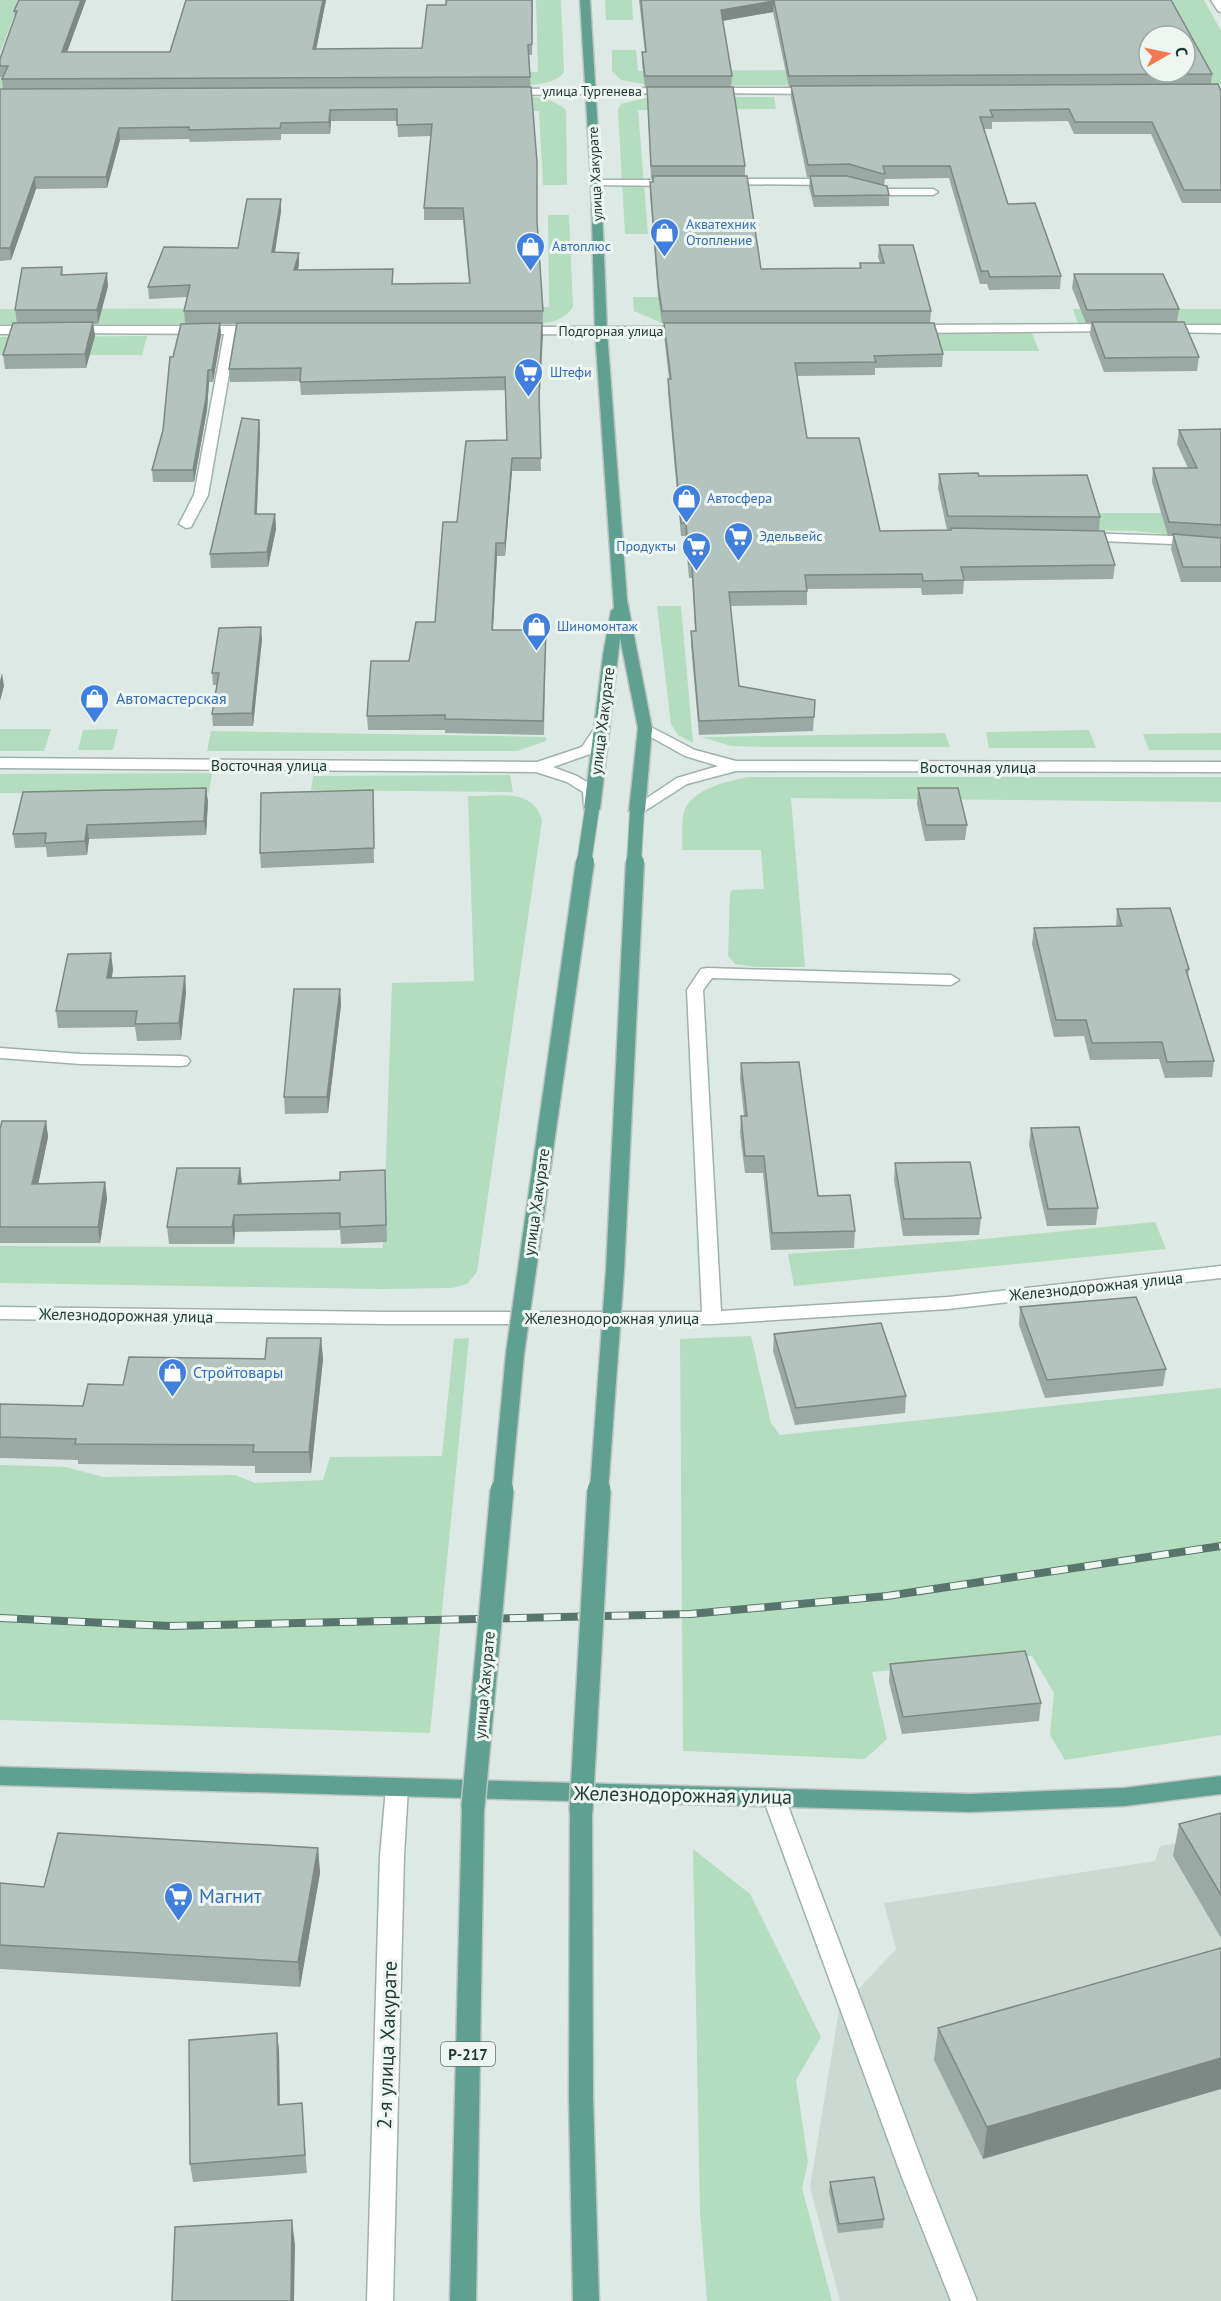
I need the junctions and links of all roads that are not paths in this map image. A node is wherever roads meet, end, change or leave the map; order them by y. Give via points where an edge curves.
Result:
1 (585, 0) edge
2 (1216, 0) edge
3 (1221, 9) edge
4 (677, 91) edge
5 (700, 91) edge
6 (831, 91) edge
7 (496, 92) edge
8 (591, 92) junction
9 (596, 183) junction
10 (685, 183) edge
11 (707, 183) edge
12 (933, 192) dead end
13 (1129, 328) edge
14 (1152, 328) edge
15 (897, 329) edge
16 (1221, 329) edge
17 (0, 330) edge
18 (231, 330) junction
19 (266, 330) edge
20 (500, 331) edge
21 (601, 331) junction
22 (700, 331) edge
23 (186, 524) dead end
24 (1067, 537) edge
25 (1221, 546) edge
26 (620, 600) junction
27 (645, 728) junction
28 (601, 729) junction
29 (0, 763) edge
30 (735, 766) junction
31 (538, 767) junction
32 (1221, 767) edge
33 (592, 807) junction
34 (638, 811) junction
35 (951, 980) dead end
36 (0, 1053) edge
37 (181, 1061) dead end
38 (1221, 1272) edge
39 (0, 1313) edge
40 (712, 1318) junction
41 (0, 1776) edge
42 (1221, 1785) edge
43 (397, 1788) junction
44 (774, 1798) junction
45 (380, 2301) edge
46 (463, 2301) edge
47 (586, 2301) edge
48 (964, 2301) edge

1 - 8 main road, улица Хакурате
2 - 3 street
4 - 8 street, улица Тургенева
5 - 6 street
7 - 8 street, улица Тургенева
8 - 9 main road, улица Хакурате
9 - 10 street
9 - 21 main road, улица Хакурате
11 - 12 street via 854,183 881,192
13 - 15 street
14 - 16 street
17 - 18 street
18 - 19 street
18 - 23 street via 201,495
20 - 21 street, Подгорная улица
21 - 22 street, Подгорная улица
21 - 26 main road, улица Хакурате
24 - 25 street via 1172,540
26 - 27 main road, улица Хакурате
26 - 28 main road, улица Хакурате
27 - 30 street via 690,753
27 - 34 main road, улица Хакурате
28 - 31 street via 588,750
28 - 33 main road, улица Хакурате
29 - 31 street, Восточная улица
30 - 32 street, Восточная улица
30 - 34 street via 682,782
31 - 33 street via 590,790
33 - 46 main road, улица Хакурате / Р-217, bridge via 515,1354 473,1807
34 - 47 main road, улица Хакурате, bridge via 615,1271 581,1811
35 - 40 street via 707,973 695,990
36 - 37 street
38 - 40 street, Железнодорожная улица via 948,1303
39 - 40 street, Железнодорожная улица
41 - 43 main road, Железнодорожная улица
42 - 44 main road, Железнодорожная улица via 1124,1797 970,1803
43 - 44 main road, Железнодорожная улица
43 - 45 street, 2-я улица Хакурате
44 - 48 street

